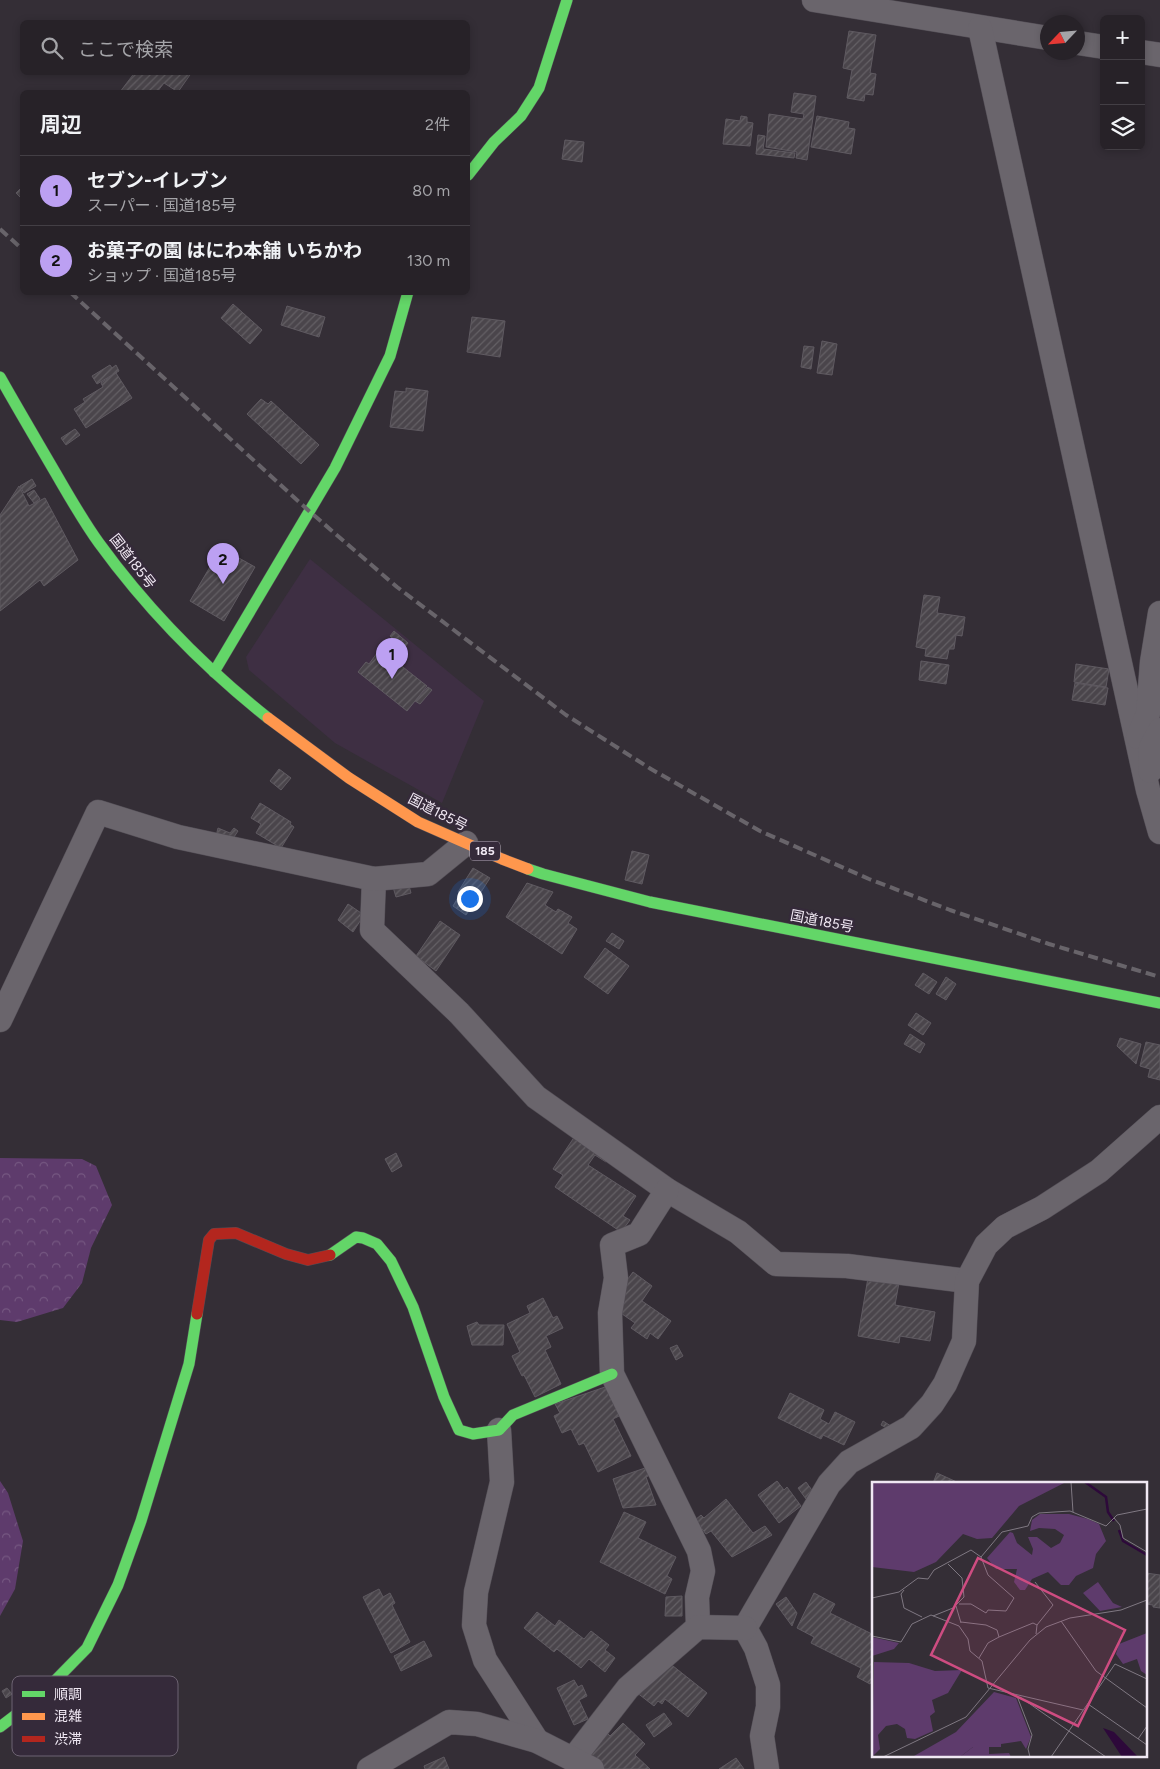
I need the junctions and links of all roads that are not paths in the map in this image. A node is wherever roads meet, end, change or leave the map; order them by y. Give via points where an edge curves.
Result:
1 (567, 0) edge
2 (814, 0) edge
3 (896, 6) edge
4 (980, 28) junction
5 (1040, 37) edge
6 (1085, 44) edge
7 (1100, 46) edge
8 (1145, 53) edge
9 (1160, 55) edge
10 (470, 172) edge
11 (407, 295) edge
12 (0, 377) edge
13 (1160, 613) edge
14 (214, 672) junction
15 (1160, 730) edge
16 (1138, 737) junction
17 (1148, 790) junction
18 (1160, 832) edge
19 (466, 843) junction
20 (374, 879) junction
21 (1160, 1003) edge
22 (0, 1020) edge
23 (1160, 1117) edge
24 (667, 1190) junction
25 (966, 1281) junction
26 (612, 1374) junction
27 (499, 1430) junction
28 (698, 1627) junction
29 (745, 1628) junction
30 (60, 1676) edge
31 (12, 1718) edge
32 (0, 1727) edge
33 (537, 1741) junction
34 (582, 1764) edge
35 (369, 1769) edge
36 (767, 1769) edge

1 - 10 main road via 539,88 521,116 494,142
2 - 3 street
3 - 4 street
4 - 5 street
4 - 16 street
6 - 7 street
8 - 9 street
11 - 14 main road via 390,356 335,468
12 - 14 main road, 国道185号 / 185 via 99,542 142,597
13 - 16 street via 1148,714
14 - 19 main road, 国道185号 / 185 via 349,778 418,822
15 - 17 street via 1151,747
16 - 17 street
17 - 18 street
19 - 20 street via 428,874
19 - 21 main road, 国道185号 / 185 via 543,874 650,902
20 - 22 street via 178,837 98,812
20 - 24 street via 372,930 459,1013 536,1097
23 - 25 street via 1099,1171 1006,1227 986,1245
24 - 25 street via 738,1232 776,1264 847,1266
24 - 26 street via 639,1234 612,1245 616,1278 610,1313
25 - 29 street via 964,1341 945,1384 911,1427 849,1462 828,1484
26 - 27 main road via 513,1415
26 - 28 street via 699,1551 704,1571 697,1597
27 - 30 main road via 473,1434 459,1430 413,1307 391,1261 377,1244 356,1238 332,1255 308,1260 236,1233 214,1234 210,1240 189,1364 141,1521 118,1585 87,1648
27 - 33 street via 502,1482 476,1592 474,1625 485,1660
28 - 29 street
28 - 34 street via 628,1688
29 - 36 street via 756,1648 768,1685 768,1707 762,1736
31 - 32 main road
33 - 34 street
33 - 35 street via 476,1724 449,1722

